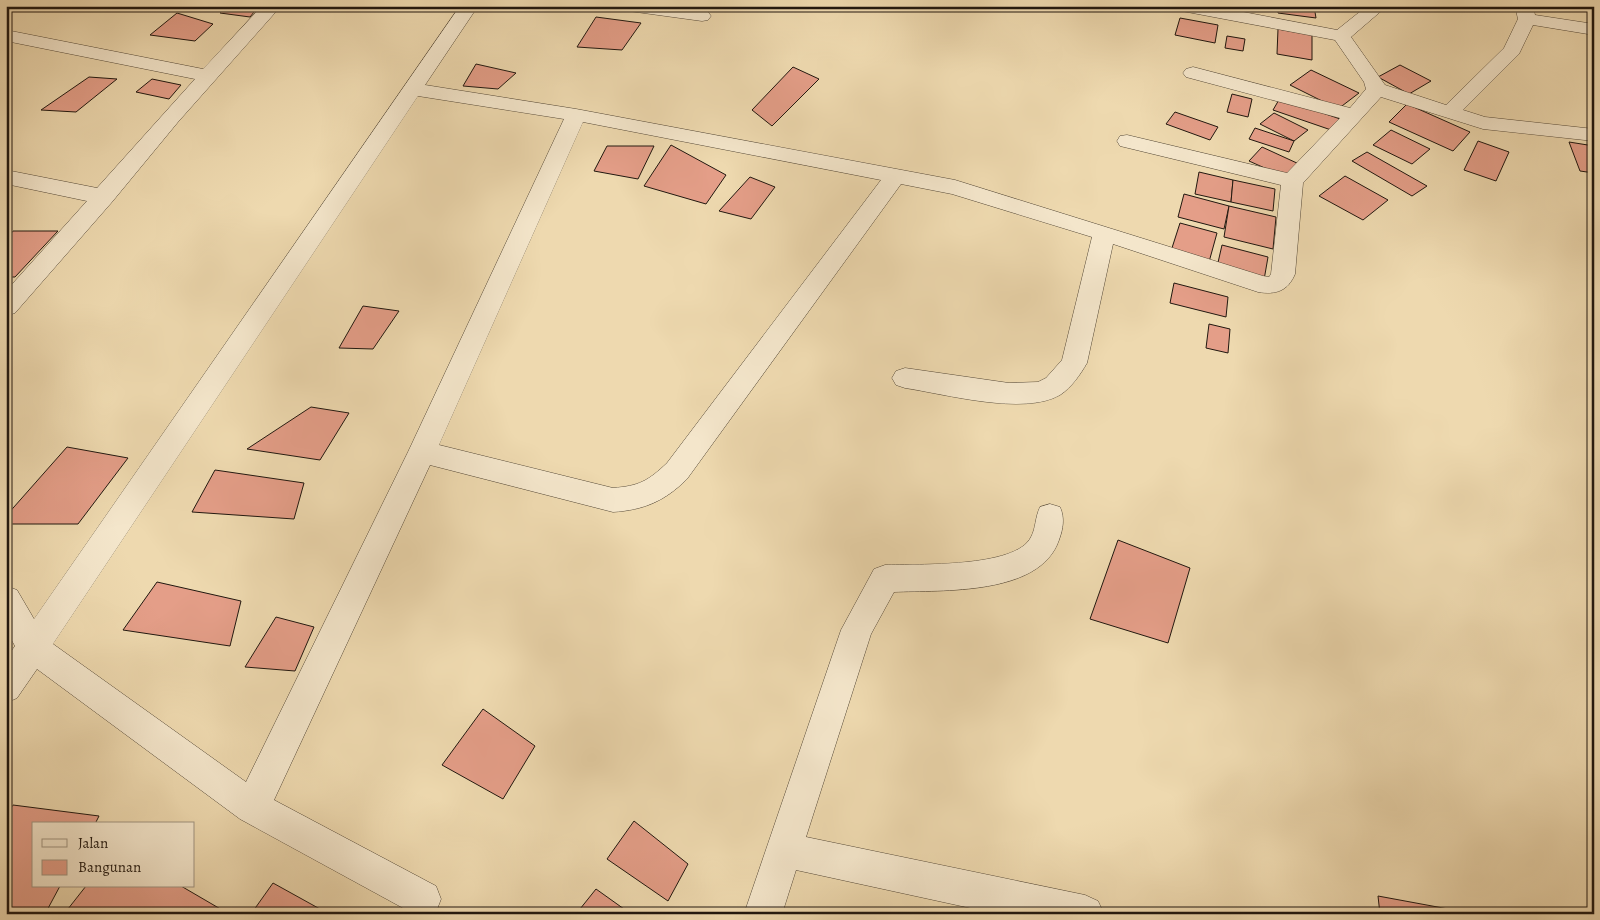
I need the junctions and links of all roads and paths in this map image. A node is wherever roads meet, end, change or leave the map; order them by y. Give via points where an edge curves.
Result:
1 (272, 6) edge
2 (469, 6) edge
3 (629, 6) edge
4 (1182, 6) edge
5 (1378, 6) edge
6 (1526, 13) edge
7 (702, 16) dead end
8 (1594, 30) edge
9 (6, 35) edge
10 (1341, 36) junction
11 (1193, 73) dead end
12 (207, 76) junction
13 (413, 89) junction
14 (1376, 89) junction
15 (1450, 112) junction
16 (576, 115) junction
17 (1354, 115) junction
18 (1594, 135) edge
19 (1127, 141) dead end
20 (896, 175) junction
21 (6, 176) edge
22 (1292, 181) junction
23 (104, 197) junction
24 (1104, 233) junction
25 (6, 307) edge
26 (905, 378) dead end
27 (422, 452) junction
28 (1050, 516) dead end
29 (6, 600) edge
30 (32, 648) junction
31 (6, 687) edge
32 (252, 807) junction
33 (785, 850) junction
34 (423, 899) dead end
35 (763, 914) edge
36 (1085, 914) edge

1 - 12 street
2 - 13 street
3 - 7 street
4 - 10 street
5 - 10 street
6 - 8 street
6 - 15 street via 1512,50
9 - 12 street
10 - 14 street
11 - 17 street
12 - 23 street
13 - 16 street
13 - 30 street
14 - 15 street
14 - 17 street
15 - 18 street via 1483,123
16 - 20 street
16 - 27 street
17 - 22 street
19 - 22 street
20 - 24 street via 955,187
20 - 27 street via 677,471 660,488 636,500 614,500
21 - 23 street
22 - 24 street via 1283,274 1276,285 1258,284
23 - 25 street
24 - 26 street via 1074,363 1063,379 1040,392 1007,393
27 - 32 street
28 - 33 street via 1043,545 1026,561 993,572 885,579 857,630
29 - 30 street
30 - 31 street
30 - 32 street
32 - 34 street
33 - 35 street
33 - 36 street

